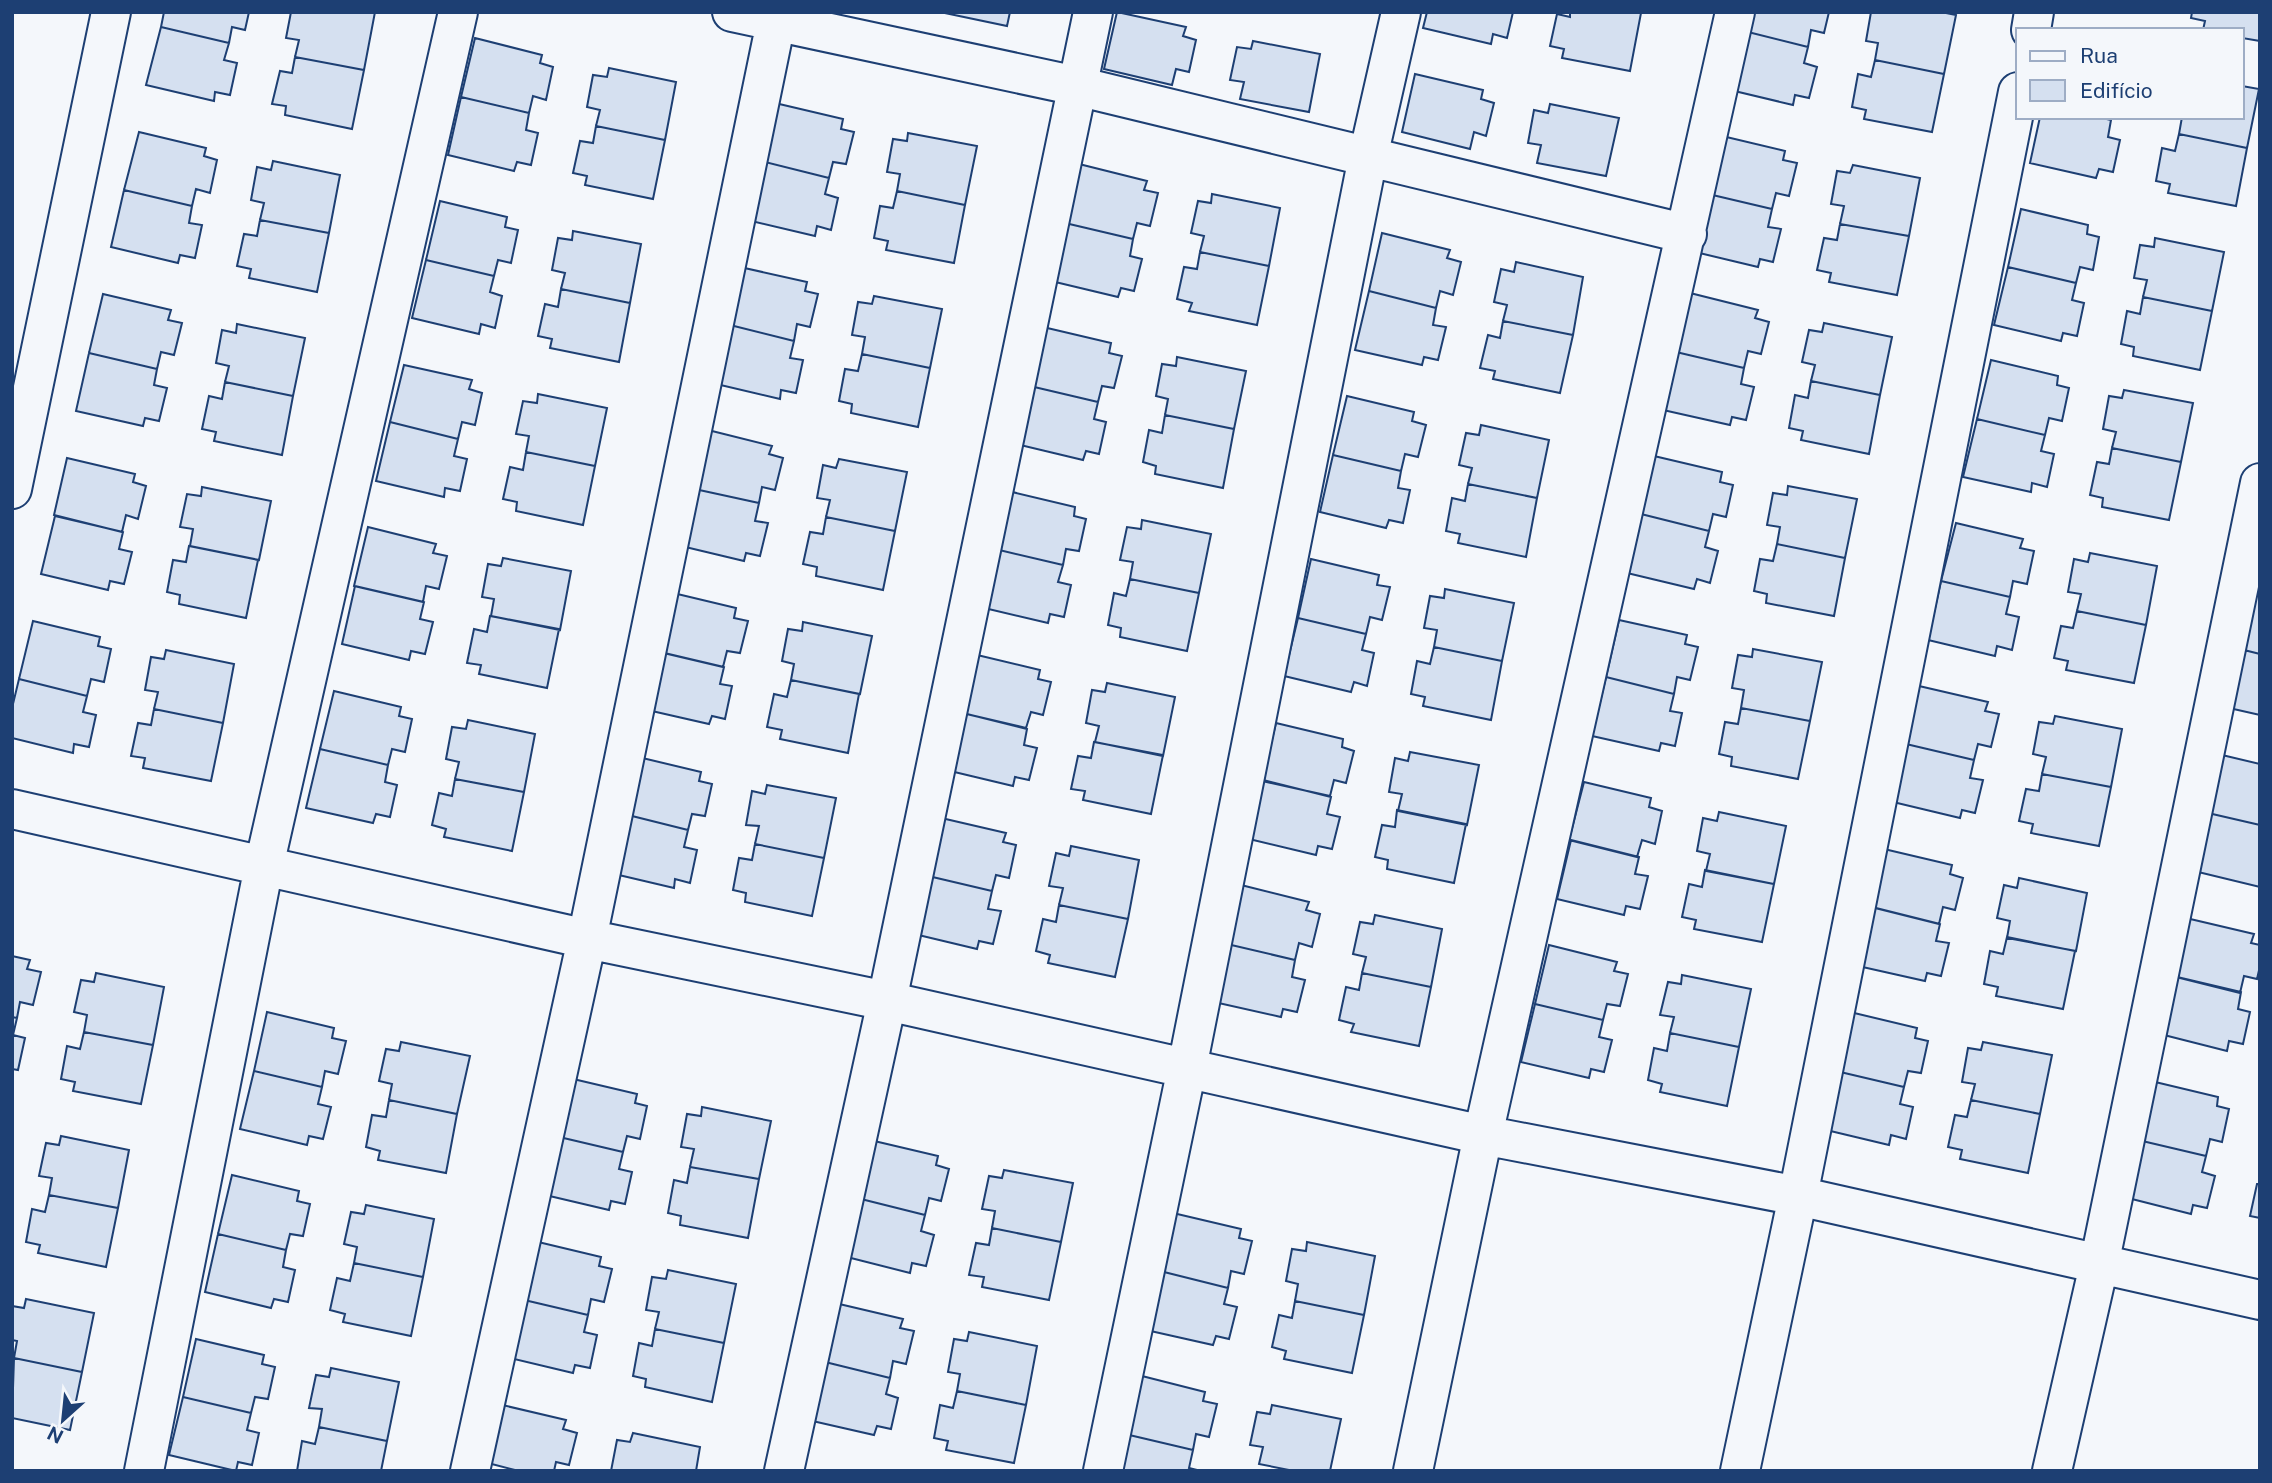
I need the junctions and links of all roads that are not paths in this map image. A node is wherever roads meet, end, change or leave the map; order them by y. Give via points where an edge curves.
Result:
1 (111, 12) edge
2 (458, 12) edge
3 (732, 12) edge
4 (1093, 12) edge
5 (1401, 12) edge
6 (1735, 12) edge
7 (777, 17) edge
8 (1077, 86) junction
9 (2016, 102) edge
10 (1368, 157) junction
11 (1687, 234) junction
12 (2260, 483) edge
13 (12, 489) edge
14 (12, 809) edge
15 (264, 866) junction
16 (587, 939) junction
17 (887, 1002) junction
18 (1187, 1068) junction
19 (1483, 1135) junction
20 (1798, 1196) junction
21 (2099, 1265) junction
22 (2260, 1300) edge
23 (144, 1471) edge
24 (470, 1471) edge
25 (784, 1471) edge
26 (1103, 1471) edge
27 (1413, 1471) edge
28 (1740, 1471) edge
29 (2052, 1471) edge

1 - 13 street
2 - 15 street
3 - 7 street
4 - 8 street
5 - 10 street
6 - 11 street
7 - 8 street
7 - 16 street
8 - 10 street
8 - 17 street
9 - 20 street
10 - 11 street
10 - 18 street
11 - 19 street
12 - 21 street
14 - 15 street
15 - 16 street
15 - 23 street
16 - 17 street
16 - 24 street
17 - 18 street
17 - 25 street
18 - 19 street
18 - 26 street
19 - 20 street
19 - 27 street
20 - 21 street
20 - 28 street
21 - 22 street
21 - 29 street

